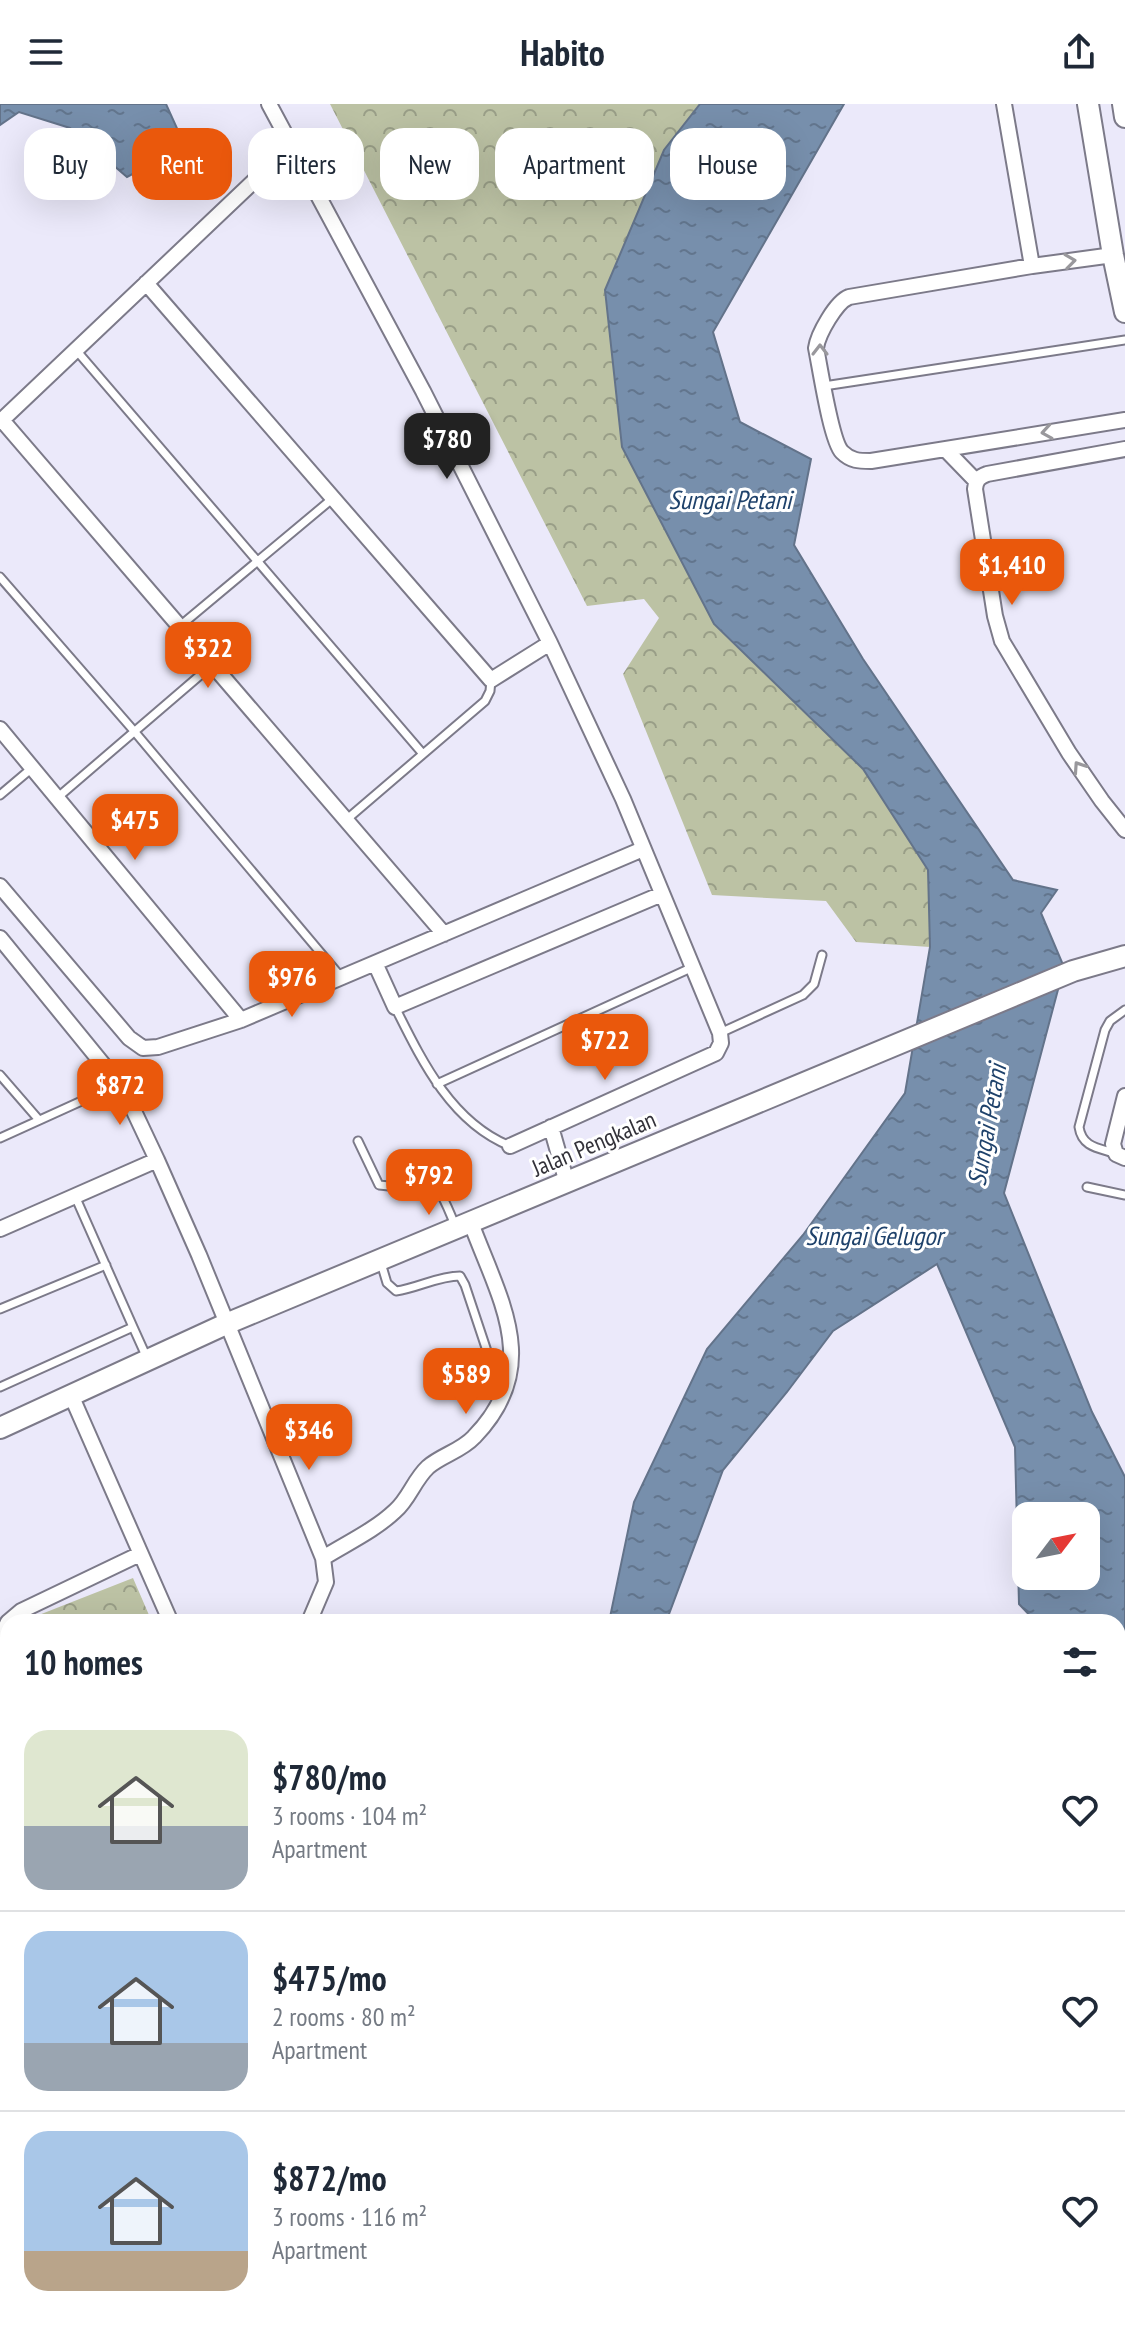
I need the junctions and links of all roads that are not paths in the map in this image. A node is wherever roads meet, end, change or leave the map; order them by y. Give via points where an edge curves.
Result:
1 (269, 104) edge
2 (1004, 104) edge
3 (1088, 104) edge
4 (1123, 104) edge
5 (1125, 117) edge
6 (282, 128) edge
7 (248, 187) edge
8 (321, 200) edge
9 (1113, 255) junction
10 (1032, 266) junction
11 (146, 283) junction
12 (1125, 312) edge
13 (1125, 340) edge
14 (76, 350) junction
15 (824, 386) junction
16 (1125, 419) edge
17 (1, 421) edge
18 (945, 449) junction
19 (1125, 449) edge
20 (976, 481) junction
21 (332, 499) junction
22 (259, 561) junction
23 (0, 577) edge
24 (179, 626) junction
25 (550, 643) junction
26 (212, 665) junction
27 (491, 680) junction
28 (0, 729) edge
29 (134, 731) junction
30 (423, 754) junction
31 (32, 768) junction
32 (0, 795) edge
33 (57, 798) junction
34 (346, 820) junction
35 (1125, 830) edge
36 (643, 849) junction
37 (0, 886) edge
38 (662, 894) junction
39 (444, 934) junction
40 (0, 938) edge
41 (822, 955) dead end
42 (1125, 956) edge
43 (375, 963) junction
44 (693, 967) junction
45 (341, 977) junction
46 (395, 1007) junction
47 (1125, 1010) edge
48 (241, 1020) junction
49 (720, 1033) junction
50 (0, 1075) edge
51 (119, 1084) junction
52 (437, 1084) junction
53 (1125, 1096) edge
54 (39, 1120) junction
55 (551, 1127) junction
56 (0, 1138) edge
57 (358, 1141) dead end
58 (510, 1146) joint
59 (1120, 1156) edge
60 (157, 1160) junction
61 (567, 1183) junction
62 (1087, 1187) dead end
63 (1125, 1195) edge
64 (75, 1196) junction
65 (464, 1226) junction
66 (0, 1229) edge
67 (380, 1261) junction
68 (106, 1265) junction
69 (0, 1309) edge
70 (226, 1324) junction
71 (133, 1327) junction
72 (488, 1354) dead end
73 (148, 1360) junction
74 (0, 1387) edge
75 (71, 1395) junction
76 (2, 1423) edge
77 (140, 1554) junction
78 (323, 1558) junction
79 (17, 1614) edge
80 (167, 1614) edge
81 (312, 1614) edge

1 - 6 street
2 - 10 street
3 - 9 main road
4 - 5 main road
7 - 11 street
8 - 25 street
10 -> 9 street
9 - 12 main road
15 -> 10 street via 816,348 841,301
11 - 14 street
11 - 21 street
13 - 15 lane
14 - 17 street
14 - 22 lane
15 - 18 street via 837,445 851,459 871,461
16 -> 18 street
17 - 24 street
18 - 20 street
19 - 20 street via 987,474
35 -> 20 street via 1069,753 1002,641
21 - 22 lane
21 - 27 street
22 - 24 lane
22 - 30 lane
23 - 29 lane
24 - 26 street
25 - 27 street
25 - 36 street
26 - 29 lane
26 - 34 street
27 - 30 lane via 485,701
28 - 31 street
29 - 33 lane
29 - 45 lane
30 - 34 lane
31 - 32 lane
31 - 33 street
33 - 48 street
34 - 39 street
36 - 38 street
36 - 39 street
37 - 48 street via 143,1048
38 - 44 street
38 - 46 street
39 - 43 street
40 - 51 street
41 - 49 lane via 814,984 803,995
42 - 61 main road, Jalan Pengkalan via 1073,971
43 - 45 street
43 - 46 street
44 - 49 street
44 - 52 lane
45 - 48 street
46 - 52 lane
47 - 59 lane via 1105,1030 1079,1127 1089,1145
49 - 55 street via 716,1053
50 - 54 lane
51 - 54 lane
51 - 60 street
52 - 58 lane via 474,1127
53 - 59 street via 1113,1144
54 - 56 lane
55 - 58 street
55 - 61 street
57 - 65 lane via 379,1185 421,1174 430,1178
60 - 64 street
60 - 70 street
61 - 65 main road, Jalan Pengkalan
62 - 63 lane
64 - 66 street
64 - 68 lane
65 - 67 main road, Jalan Pengkalan
65 - 78 street via 505,1315 512,1351 506,1388 472,1439 427,1468 394,1512
67 - 70 main road, Jalan Pengkalan
67 - 72 lane via 387,1283 396,1291 460,1276
68 - 69 lane
68 - 71 lane
70 - 73 main road, Jalan Pengkalan
70 - 78 street
71 - 73 lane
71 - 74 lane
73 - 75 main road, Jalan Pengkalan
75 - 76 main road, Jalan Pengkalan
75 - 77 street
77 - 79 street
77 - 80 street
78 - 81 street via 326,1582

